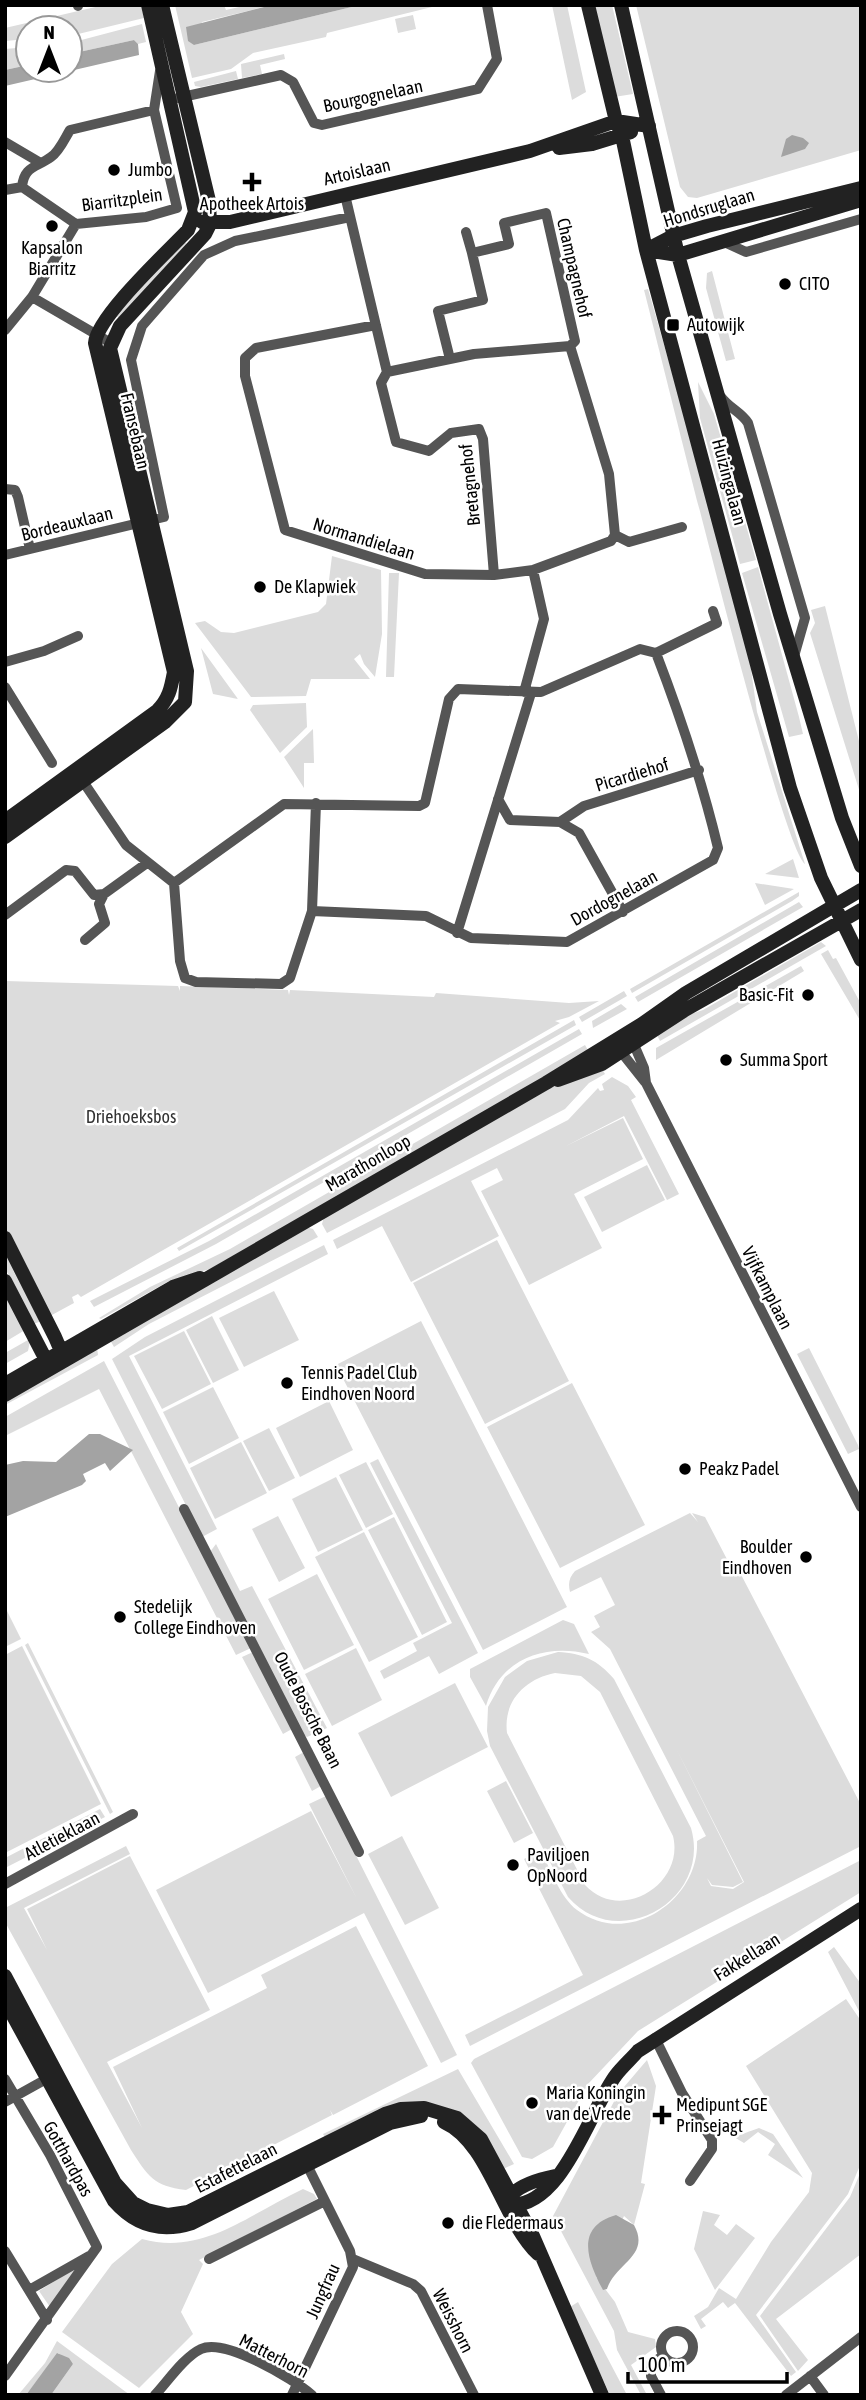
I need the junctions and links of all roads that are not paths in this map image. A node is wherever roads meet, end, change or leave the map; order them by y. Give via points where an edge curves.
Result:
1 (148, 5) edge
2 (162, 5) edge
3 (487, 5) edge
4 (588, 5) edge
5 (621, 5) edge
6 (161, 61) junction
7 (178, 98) junction
8 (154, 110) junction
9 (615, 121) junction
10 (649, 126) junction
11 (622, 136) junction
12 (5, 142) edge
13 (530, 151) junction
14 (39, 162) junction
15 (22, 187) junction
16 (861, 188) edge
17 (5, 190) edge
18 (345, 195) junction
19 (861, 200) edge
20 (350, 217) junction
21 (193, 219) junction
22 (861, 219) edge
23 (76, 223) junction
24 (210, 224) junction
25 (466, 232) dead end
26 (673, 236) junction
27 (722, 241) junction
28 (646, 250) junction
29 (472, 253) junction
30 (678, 255) junction
31 (32, 297) junction
32 (376, 326) junction
33 (5, 330) edge
34 (96, 334) junction
35 (111, 342) junction
36 (570, 346) junction
37 (450, 359) junction
38 (387, 372) junction
39 (720, 396) junction
40 (5, 489) edge
41 (144, 522) junction
42 (682, 527) dead end
43 (615, 536) junction
44 (30, 549) junction
45 (5, 555) edge
46 (533, 570) junction
47 (494, 575) junction
48 (713, 611) dead end
49 (78, 636) dead end
50 (656, 653) junction
51 (796, 660) junction
52 (5, 662) edge
53 (5, 687) edge
54 (527, 692) junction
55 (52, 763) dead end
56 (699, 770) junction
57 (79, 776) junction
58 (498, 799) junction
59 (316, 803) junction
60 (576, 812) junction
61 (510, 820) junction
62 (5, 821) edge
63 (493, 822) junction
64 (561, 822) junction
65 (579, 833) junction
66 (5, 837) edge
67 (147, 863) junction
68 (861, 866) edge
69 (174, 883) junction
70 (861, 890) edge
71 (99, 898) junction
72 (861, 910) edge
73 (312, 911) junction
74 (623, 912) junction
75 (5, 915) edge
76 (837, 915) junction
77 (457, 933) junction
78 (85, 940) dead end
79 (861, 960) edge
80 (631, 1039) junction
81 (617, 1047) junction
82 (646, 1083) junction
83 (5, 1238) edge
84 (5, 1281) edge
85 (55, 1359) junction
86 (5, 1384) edge
87 (5, 1395) edge
88 (861, 1507) edge
89 (184, 1509) dead end
90 (133, 1814) dead end
91 (359, 1852) dead end
92 (5, 1884) edge
93 (861, 1909) edge
94 (5, 1976) edge
95 (5, 2001) edge
96 (655, 2039) junction
97 (52, 2076) junction
98 (5, 2079) edge
99 (10, 2099) edge
100 (304, 2160) junction
101 (690, 2181) dead end
102 (325, 2201) junction
103 (510, 2201) junction
104 (5, 2251) edge
105 (92, 2254) junction
106 (209, 2259) dead end
107 (353, 2259) junction
108 (29, 2290) junction
109 (47, 2320) junction
110 (861, 2337) edge
111 (663, 2356) dead end
112 (5, 2376) edge
113 (810, 2376) junction
114 (297, 2384) junction
115 (155, 2395) edge
116 (292, 2395) edge
117 (312, 2395) edge
118 (474, 2395) edge
119 (602, 2395) edge
120 (661, 2395) edge
121 (786, 2395) edge
122 (824, 2395) edge

1 - 6 street
2 - 7 street
3 - 7 street, Bourgognelaan via 497,59 478,89 322,125 314,123 293,82 281,75
4 - 9 street, Huizingalaan
5 - 10 street, Huizingalaan
6 - 7 street
6 - 8 street, Biarritzplein
7 - 21 street
7 - 24 street via 209,201
8 - 14 street via 70,130 52,157
8 - 23 street, Biarritzplein via 177,208 146,217
9 - 10 street, Artoislaan
9 - 11 street, Huizingalaan
9 - 13 street, Artoislaan
10 - 11 street, Artoislaan
10 - 26 street, Huizingalaan
11 - 13 street, Artoislaan
11 - 28 street, Huizingalaan
12 - 14 street
13 - 18 street, Artoislaan
14 - 15 street via 23,176
15 - 17 street
15 - 23 street, Biarritzplein
16 - 26 street, Hondsruglaan
18 - 20 street
18 - 24 street, Artoislaan
19 - 27 street, Hondsruglaan
20 - 32 street
20 - 41 street, Fransebaan via 235,241 204,255 148,318 131,360 164,517
21 - 24 street, Artoislaan
21 - 34 street
22 - 27 street, Hondsruglaan via 746,252
23 - 31 street
24 - 35 street
25 - 29 street
26 - 28 street, Hondsruglaan
26 - 30 street, Huizingalaan
27 - 30 street, Hondsruglaan
28 - 30 street, Hondsruglaan
28 - 76 street, Huizingalaan via 790,788
29 - 36 street, Champagnehof via 509,244 504,223 546,213 575,341
29 - 37 street via 483,300 438,311
30 - 39 street, Huizingalaan
31 - 33 street
31 - 34 street
32 - 38 street
32 - 47 street, Normandielaan via 256,348 245,358 245,376 285,530 425,574
34 - 35 street
34 - 41 street, Fransebaan via 97,355
35 - 41 street, Fransebaan
36 - 37 street
36 - 43 street via 608,474
37 - 38 street
38 - 47 street, Bretagnehof via 381,383 396,442 429,451 452,433 479,429
39 - 51 street, Huizingalaan
39 - 51 street, Huizingalaan via 748,423 805,618 795,645
40 - 44 street via 15,490 18,497
41 - 44 street, Bordeauxlaan
41 - 57 street, Fransebaan via 187,671 185,702 165,722
42 - 43 street, Normandielaan via 629,542
43 - 46 street, Normandielaan
44 - 45 street, Bordeauxlaan
46 - 47 street, Normandielaan
46 - 54 street via 544,619
48 - 50 street via 717,623
49 - 52 street
50 - 54 street via 640,649 541,692
50 - 56 street, Dordognelaan
51 - 68 street, Huizingalaan via 842,818
53 - 55 street
54 - 58 street
54 - 59 street via 452,693 425,803
56 - 60 street, Picardiehof
56 - 74 street, Dordognelaan via 717,855
57 - 62 street, Fransebaan
57 - 66 street, Fransebaan
57 - 67 street via 126,845
58 - 61 street
58 - 63 street
59 - 69 street via 284,804
59 - 73 street
60 - 64 street, Picardiehof
60 - 65 street
61 - 63 street
61 - 64 street
63 - 77 street
64 - 65 street
65 - 74 street
67 - 69 street
67 - 71 street
69 - 73 street via 181,970 190,981 287,983
70 - 76 street
71 - 75 street via 75,871 66,870
71 - 78 street via 105,923
72 - 76 street
73 - 77 street, Dordognelaan via 426,916
74 - 77 street, Dordognelaan via 567,942 471,938
76 - 79 street, Huizingalaan
76 - 80 street, Marathonloop via 686,993
80 - 81 street, Marathonloop
80 - 82 street, Vijfkamplaan
81 - 82 street, Vijfkamplaan
81 - 85 street, Marathonloop
82 - 88 street, Vijfkamplaan
83 - 85 street
84 - 85 street
85 - 86 street, Marathonloop
85 - 87 street, Marathonloop
89 - 91 street, Oude Bossche Baan
90 - 92 street, Atletieklaan
93 - 96 street, Fakkellaan
94 - 97 street, Estafettelaan
95 - 97 street, Estafettelaan
96 - 101 street via 712,2140 712,2149
96 - 103 street, Fakkellaan via 615,2076 568,2164
97 - 99 street
97 - 100 street, Estafettelaan via 114,2202 150,2227 192,2223
98 - 99 street, Gotthardpas
99 - 105 street, Gotthardpas via 50,2155 97,2247
100 - 102 street, Jungfrau
100 - 103 street, Estafettelaan via 390,2123 425,2116 453,2126 472,2143
102 - 106 street
102 - 107 street, Jungfrau
103 - 119 street via 533,2236
104 - 108 street
105 - 108 street
105 - 109 street
107 - 114 street, Jungfrau
107 - 118 street, Weisshorn via 421,2291
108 - 109 street
109 - 112 street
110 - 113 street
111 - 120 street via 651,2364 651,2376
113 - 121 street
113 - 122 street
114 - 115 street, Matterhorn via 226,2348 210,2346 197,2351
114 - 116 street, Jungfrau
114 - 117 street, Matterhorn

